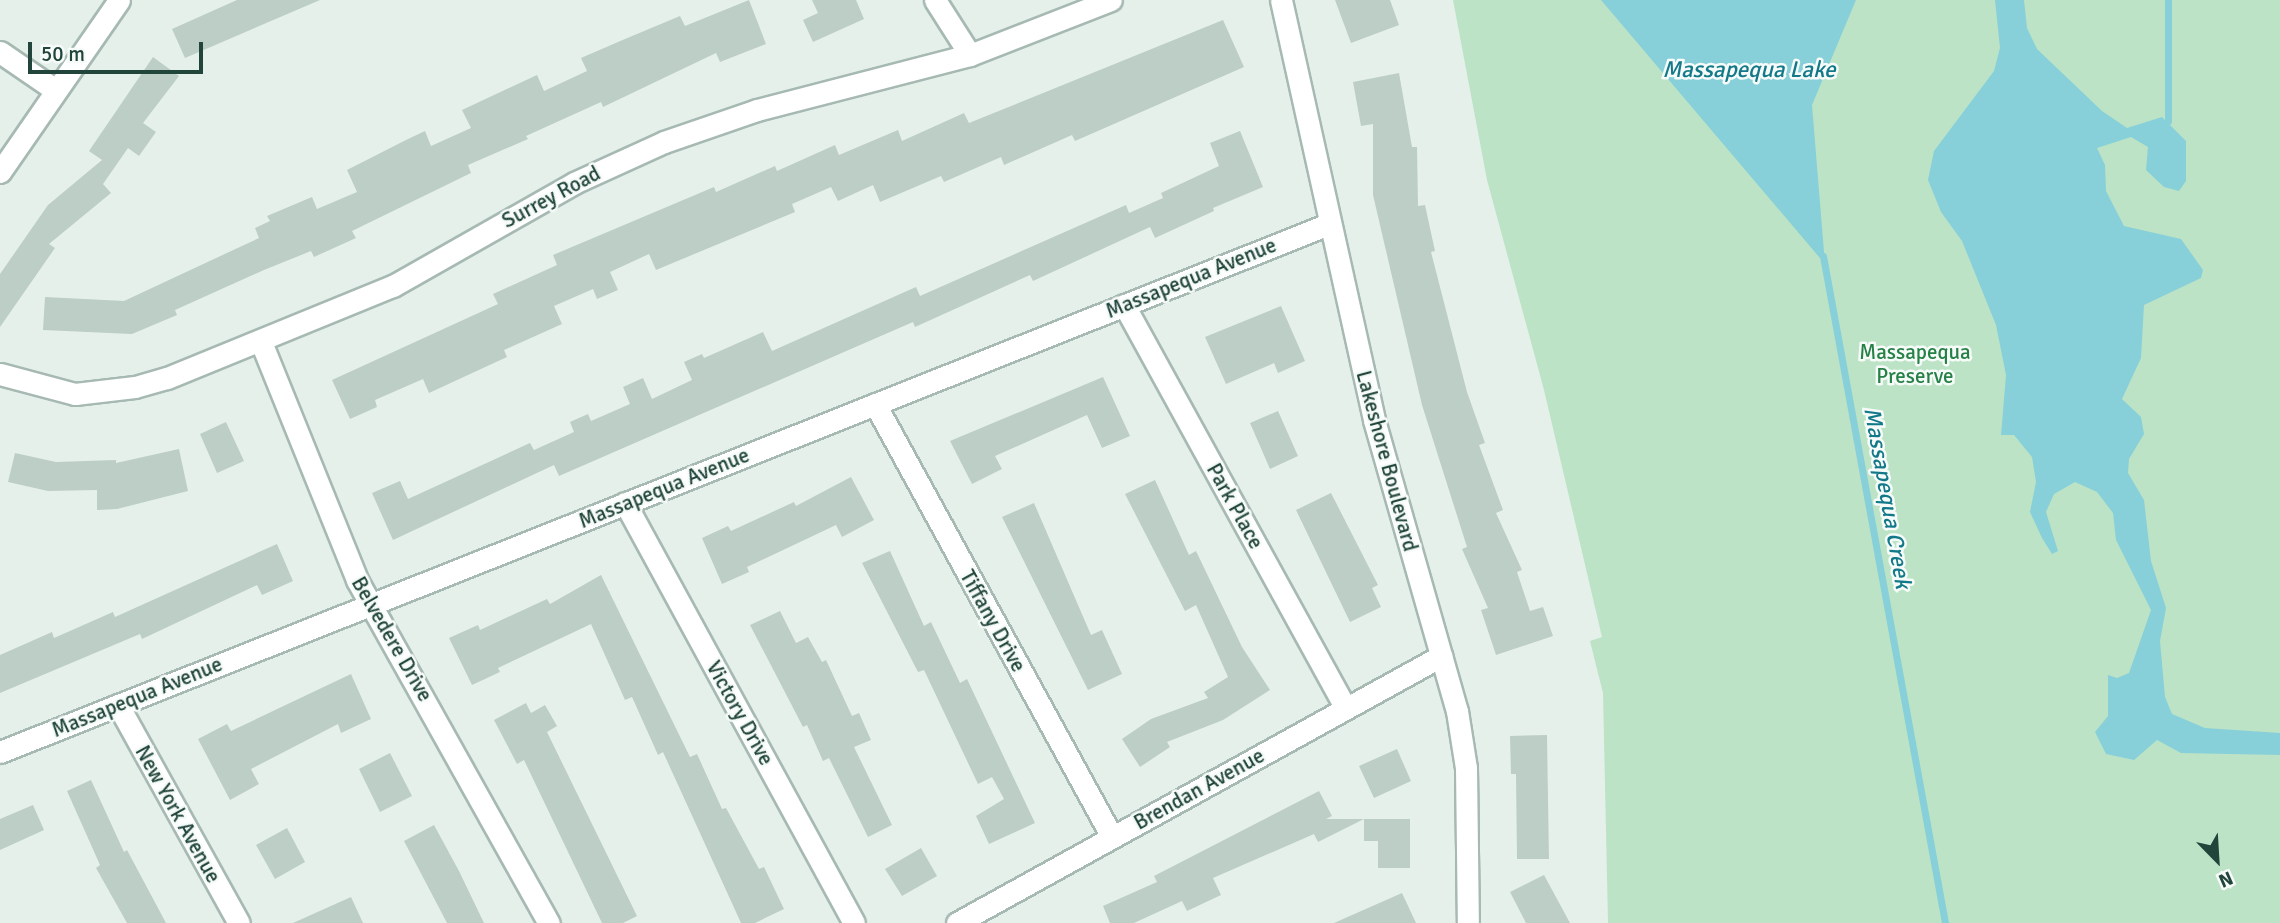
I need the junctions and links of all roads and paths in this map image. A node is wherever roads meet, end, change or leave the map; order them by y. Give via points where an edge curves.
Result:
1 (119, 0) edge
2 (936, 0) edge
3 (1111, 0) edge
4 (1281, 0) edge
5 (0, 52) edge
6 (970, 55) junction
7 (54, 89) junction
8 (0, 172) edge
9 (1329, 223) junction
10 (1124, 305) junction
11 (261, 342) junction
12 (0, 374) edge
13 (875, 404) junction
14 (625, 503) junction
15 (373, 603) junction
16 (1441, 656) junction
17 (118, 705) junction
18 (1346, 708) junction
19 (0, 752) edge
20 (1112, 837) junction
21 (239, 923) edge
22 (550, 923) edge
23 (854, 923) edge
24 (957, 923) edge
25 (1468, 923) edge

1 - 7 street
2 - 6 street
3 - 6 street, Surrey Road
4 - 9 street, Lakeshore Boulevard
5 - 7 street
6 - 11 street, Surrey Road via 757,110 664,142 574,183 393,286
7 - 8 street
9 - 10 street, Massapequa Avenue
9 - 16 street, Lakeshore Boulevard via 1374,420
10 - 13 street, Massapequa Avenue
10 - 18 street, Park Place
11 - 12 street, Surrey Road via 167,378 106,392 75,394
11 - 15 street, Belvedere Drive via 356,580
13 - 14 street, Massapequa Avenue
13 - 20 street, Tiffany Drive
14 - 15 street, Massapequa Avenue
14 - 23 street, Victory Drive
15 - 17 street, Massapequa Avenue
15 - 22 street, Belvedere Drive
16 - 18 street, Brendan Avenue
16 - 25 street, Lakeshore Boulevard via 1464,744
17 - 19 street, Massapequa Avenue
17 - 21 street, New York Avenue
18 - 20 street, Brendan Avenue
20 - 24 street, Brendan Avenue

